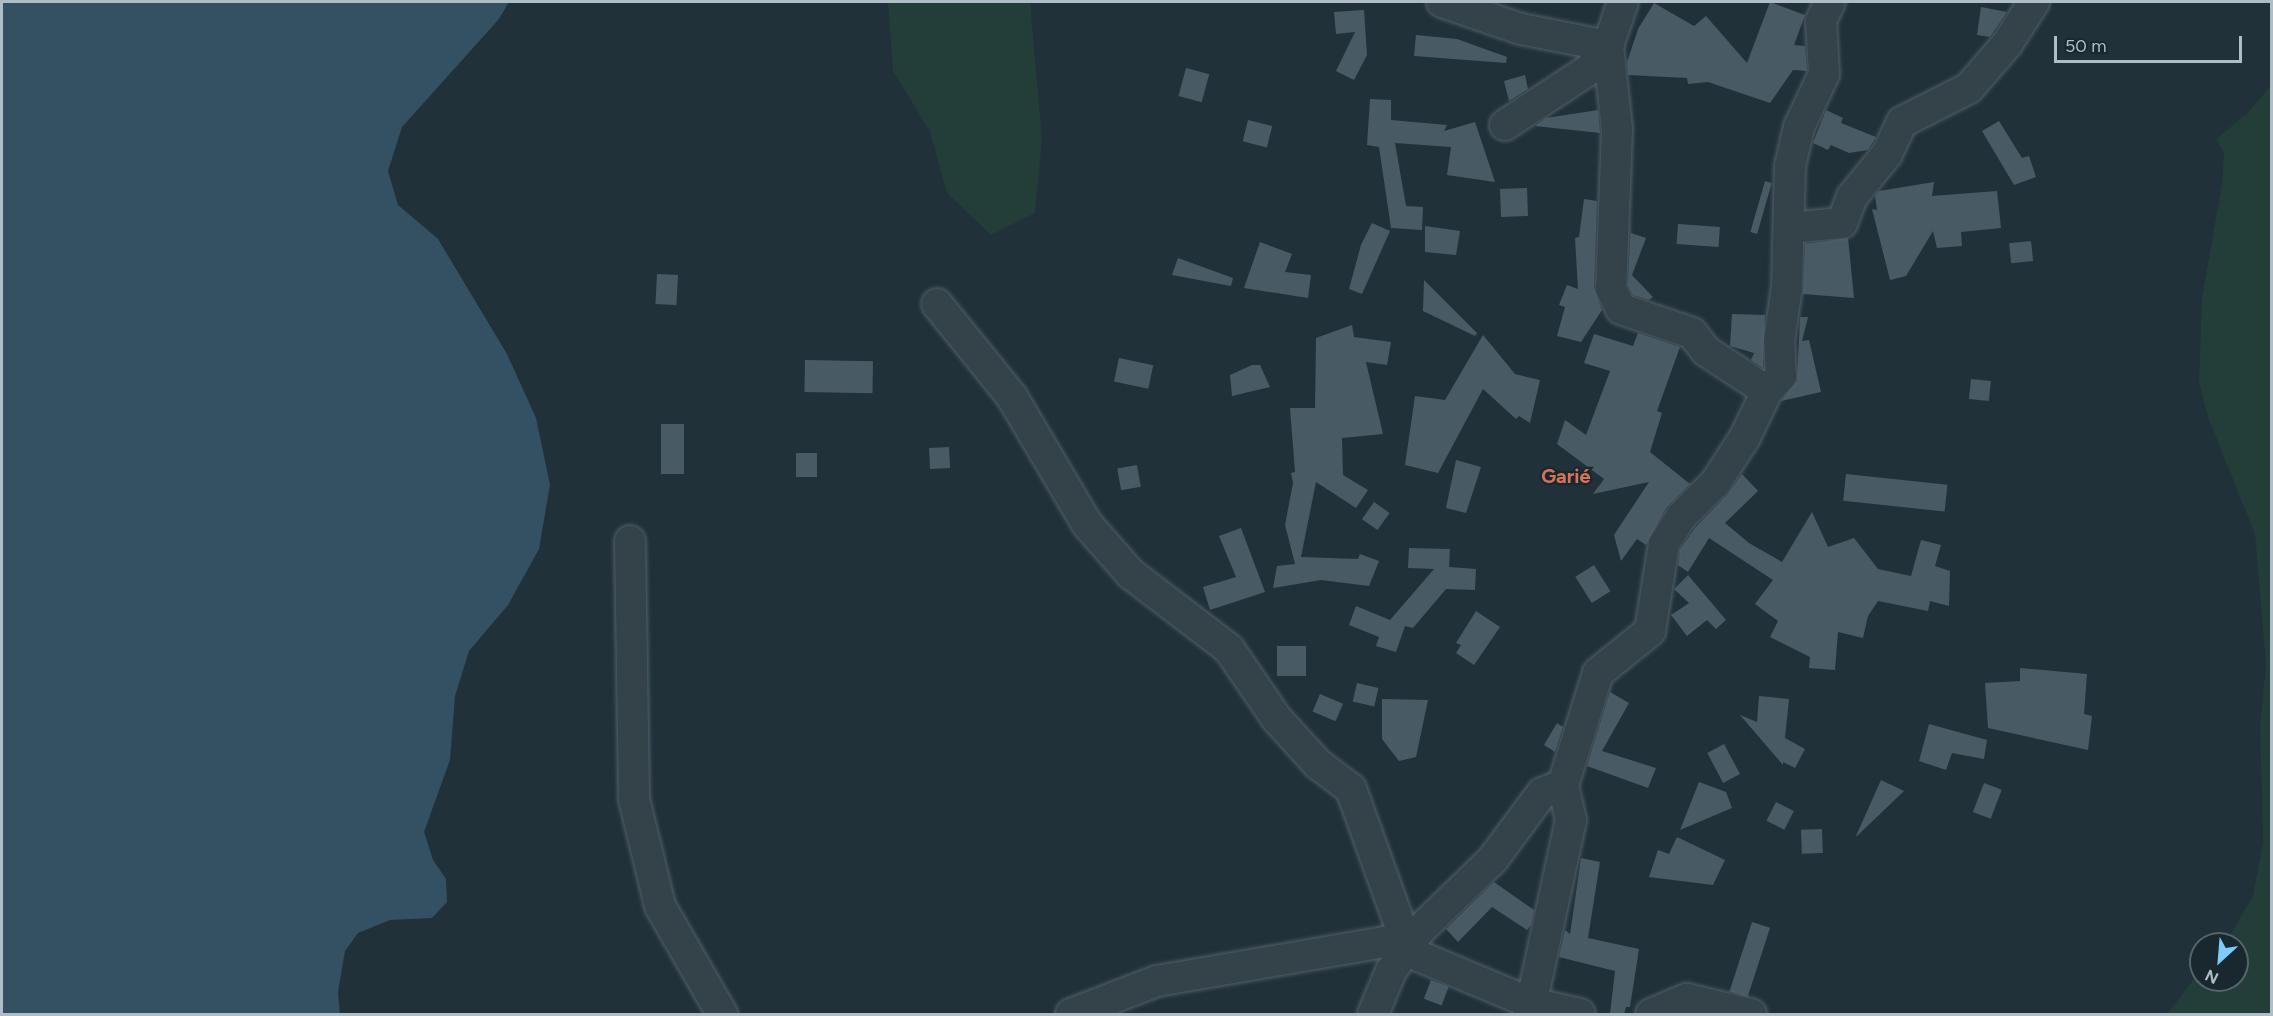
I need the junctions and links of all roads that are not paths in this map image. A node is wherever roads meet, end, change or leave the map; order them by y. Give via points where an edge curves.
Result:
1 (1442, 2) edge
2 (1623, 2) edge
3 (1830, 2) edge
4 (2034, 2) edge
5 (1608, 46) junction
6 (1505, 125) dead end
7 (1789, 228) junction
8 (937, 304) dead end
9 (1767, 391) junction
10 (630, 542) dead end
11 (1563, 785) junction
12 (1408, 950) junction
13 (1530, 1009) edge
14 (722, 1014) edge
15 (1071, 1014) edge
16 (1373, 1014) edge
17 (1580, 1014) edge
18 (1651, 1014) edge
19 (1751, 1014) edge

1 - 5 street via 1521,29
2 - 5 street
3 - 7 street via 1821,21 1824,74 1799,128 1790,166
4 - 7 street via 2007,44 1969,88 1902,122 1887,154 1852,197 1842,223
5 - 6 street via 1575,81
5 - 9 street via 1617,129 1611,289 1621,309 1692,333 1706,351
7 - 9 street via 1779,341 1781,376
8 - 12 street via 1012,397 1086,524 1131,574 1229,649 1277,719 1318,765 1351,789
9 - 11 street via 1745,437 1716,482 1681,517 1664,544 1650,631 1598,673
10 - 14 street via 634,799 660,906
11 - 12 street via 1542,793 1493,859 1419,931
11 - 13 street via 1571,820
12 - 13 street
12 - 15 street via 1385,942 1203,971 1157,981
12 - 16 street via 1391,971
13 - 17 street
18 - 19 street via 1687,999

